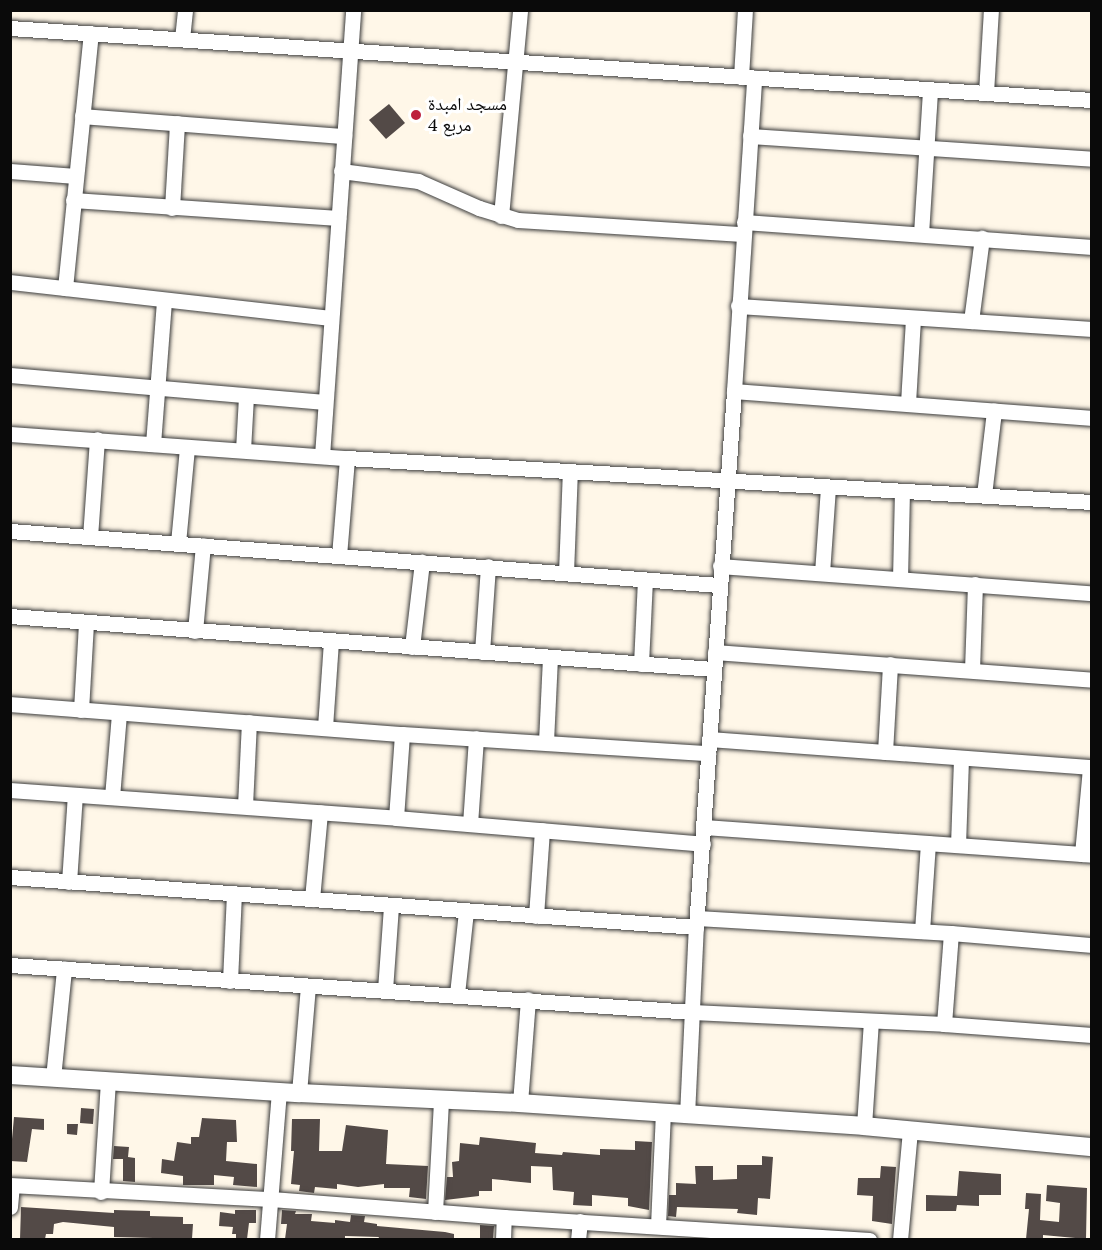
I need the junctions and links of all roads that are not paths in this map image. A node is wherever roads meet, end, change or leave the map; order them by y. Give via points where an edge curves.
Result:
1 (185, 10) edge
2 (352, 10) edge
3 (520, 10) edge
4 (745, 10) edge
5 (991, 10) edge
6 (10, 28) edge
7 (91, 33) junction
8 (182, 39) junction
9 (350, 51) junction
10 (517, 62) junction
11 (747, 77) junction
12 (930, 89) junction
13 (986, 93) junction
14 (1092, 100) edge
15 (82, 116) junction
16 (177, 123) junction
17 (344, 136) junction
18 (750, 136) junction
19 (926, 148) junction
20 (1092, 159) edge
21 (10, 171) edge
22 (341, 171) junction
23 (76, 176) junction
24 (73, 200) junction
25 (172, 208) junction
26 (501, 216) junction
27 (338, 219) junction
28 (743, 228) junction
29 (921, 234) junction
30 (982, 238) junction
31 (1092, 247) edge
32 (10, 282) edge
33 (64, 288) junction
34 (164, 300) junction
35 (738, 306) junction
36 (330, 318) junction
37 (913, 318) junction
38 (971, 321) junction
39 (1092, 329) edge
40 (10, 375) edge
41 (156, 388) junction
42 (735, 392) junction
43 (246, 396) junction
44 (325, 402) junction
45 (909, 403) junction
46 (994, 411) junction
47 (1092, 418) edge
48 (10, 434) edge
49 (97, 439) junction
50 (153, 444) junction
51 (187, 447) junction
52 (243, 450) junction
53 (322, 456) junction
54 (346, 458) junction
55 (570, 471) junction
56 (727, 480) junction
57 (828, 487) junction
58 (902, 491) junction
59 (984, 495) junction
60 (1092, 502) edge
61 (10, 531) edge
62 (90, 537) junction
63 (178, 543) junction
64 (203, 545) junction
65 (339, 556) junction
66 (422, 562) junction
67 (488, 566) junction
68 (720, 566) junction
69 (566, 573) junction
70 (822, 573) junction
71 (900, 579) junction
72 (645, 580) junction
73 (975, 584) junction
74 (719, 585) junction
75 (1092, 593) edge
76 (10, 616) edge
77 (86, 622) junction
78 (195, 631) junction
79 (331, 641) junction
80 (412, 647) junction
81 (482, 652) junction
82 (715, 652) junction
83 (550, 658) junction
84 (641, 664) junction
85 (890, 664) junction
86 (714, 669) junction
87 (972, 670) junction
88 (1092, 680) edge
89 (10, 704) edge
90 (81, 710) junction
91 (119, 713) junction
92 (249, 722) junction
93 (325, 727) junction
94 (402, 734) junction
95 (476, 738) junction
96 (546, 742) junction
97 (708, 746) junction
98 (885, 752) junction
99 (961, 758) junction
100 (1091, 767) edge
101 (10, 790) edge
102 (75, 795) junction
103 (112, 797) junction
104 (245, 806) junction
105 (320, 812) junction
106 (396, 818) junction
107 (470, 824) junction
108 (704, 827) junction
109 (542, 830) junction
110 (928, 843) junction
111 (703, 844) junction
112 (958, 845) junction
113 (1087, 855) edge
114 (10, 878) edge
115 (69, 882) junction
116 (234, 893) junction
117 (312, 899) junction
118 (391, 906) junction
119 (466, 911) junction
120 (536, 916) junction
121 (696, 922) junction
122 (922, 931) junction
123 (951, 933) junction
124 (1092, 945) edge
125 (10, 965) edge
126 (64, 969) junction
127 (230, 981) junction
128 (308, 986) junction
129 (385, 990) junction
130 (457, 994) junction
131 (528, 999) junction
132 (692, 1012) junction
133 (871, 1021) junction
134 (944, 1024) junction
135 (1092, 1035) edge
136 (10, 1075) edge
137 (53, 1078) junction
138 (108, 1082) junction
139 (279, 1092) junction
140 (299, 1093) junction
141 (441, 1100) junction
142 (520, 1103) junction
143 (663, 1113) junction
144 (687, 1115) junction
145 (864, 1126) junction
146 (910, 1131) junction
147 (1092, 1147) edge
148 (11, 1186) edge
149 (101, 1192) junction
150 (271, 1199) junction
151 (10, 1207) edge
152 (435, 1212) junction
153 (504, 1217) junction
154 (580, 1221) junction
155 (658, 1226) junction
156 (733, 1235) edge
157 (797, 1237) edge
158 (267, 1239) edge
159 (503, 1239) edge
160 (578, 1239) edge
161 (869, 1239) edge
162 (900, 1239) edge

1 - 8 street
2 - 9 street
3 - 10 street
4 - 11 street
5 - 13 street
6 - 7 street
7 - 8 street
7 - 15 street
8 - 9 street
9 - 10 street
9 - 17 street
10 - 11 street
10 - 26 street
11 - 12 street
11 - 18 street
12 - 13 street
12 - 19 street
13 - 14 street
15 - 16 street
15 - 23 street
16 - 17 street
16 - 25 street
17 - 22 street
18 - 19 street
18 - 28 street
19 - 20 street
19 - 29 street
21 - 23 street
22 - 26 street via 418,181
22 - 27 street
23 - 24 street
24 - 25 street
24 - 33 street
25 - 27 street
26 - 28 street via 518,220
27 - 36 street
28 - 29 street
28 - 35 street
29 - 30 street
30 - 31 street
30 - 38 street
32 - 33 street
33 - 34 street
34 - 36 street
34 - 41 street
35 - 37 street
35 - 42 street
36 - 44 street
37 - 38 street
37 - 45 street
38 - 39 street
40 - 41 street
41 - 43 street
41 - 50 street
42 - 45 street
42 - 56 street
43 - 44 street
43 - 52 street
44 - 53 street
45 - 46 street
46 - 47 street
46 - 59 street
48 - 49 street
49 - 50 street
49 - 62 street
50 - 51 street
51 - 52 street
51 - 63 street
52 - 53 street
53 - 54 street
54 - 55 street
54 - 65 street
55 - 56 street
55 - 69 street
56 - 57 street
56 - 68 street
57 - 58 street
57 - 70 street
58 - 59 street
58 - 71 street
59 - 60 street
61 - 62 street
62 - 63 street
63 - 64 street
64 - 65 street
64 - 78 street
65 - 66 street
66 - 67 street
66 - 80 street
67 - 69 street
67 - 81 street
68 - 70 street
68 - 74 street
69 - 72 street
70 - 71 street
71 - 73 street
72 - 74 street
72 - 84 street
73 - 75 street
73 - 87 street
74 - 82 street
76 - 77 street
77 - 78 street
77 - 90 street
78 - 79 street
79 - 80 street
79 - 93 street
80 - 81 street
81 - 83 street
82 - 85 street
82 - 86 street
83 - 84 street
83 - 96 street
84 - 86 street
85 - 87 street
85 - 98 street
86 - 97 street
87 - 88 street
89 - 90 street
90 - 91 street
91 - 92 street
91 - 103 street
92 - 93 street
92 - 104 street
93 - 94 street
94 - 95 street
94 - 106 street
95 - 96 street
95 - 107 street
96 - 97 street
97 - 98 street
97 - 108 street
98 - 99 street
99 - 100 street
99 - 112 street
100 - 113 street
101 - 102 street
102 - 103 street
102 - 115 street
103 - 104 street
104 - 105 street
105 - 106 street
105 - 117 street
106 - 107 street
107 - 109 street
108 - 110 street
108 - 111 street
109 - 111 street
109 - 120 street
110 - 112 street
110 - 122 street
111 - 121 street
112 - 113 street
114 - 115 street
115 - 116 street
116 - 117 street
116 - 127 street
117 - 118 street
118 - 119 street
118 - 129 street
119 - 120 street
119 - 130 street
120 - 121 street
121 - 122 street
121 - 132 street
122 - 123 street
123 - 124 street
123 - 134 street
125 - 126 street
126 - 127 street
126 - 137 street
127 - 128 street
128 - 129 street
128 - 140 street
129 - 130 street
130 - 131 street
131 - 132 street
131 - 142 street
132 - 133 street
132 - 144 street
133 - 134 street
133 - 145 street
134 - 135 street
136 - 137 street
137 - 138 street
138 - 139 street
138 - 149 street
139 - 140 street
139 - 150 street
140 - 141 street
141 - 142 street
141 - 152 street
142 - 143 street
143 - 144 street
143 - 155 street
144 - 145 street
145 - 146 street
146 - 147 street
146 - 162 street
148 - 149 street
148 - 151 street
149 - 150 street
150 - 152 street
150 - 158 street
152 - 153 street
153 - 154 street
153 - 159 street
154 - 155 street
154 - 160 street
155 - 156 street
156 - 157 street
157 - 161 street

